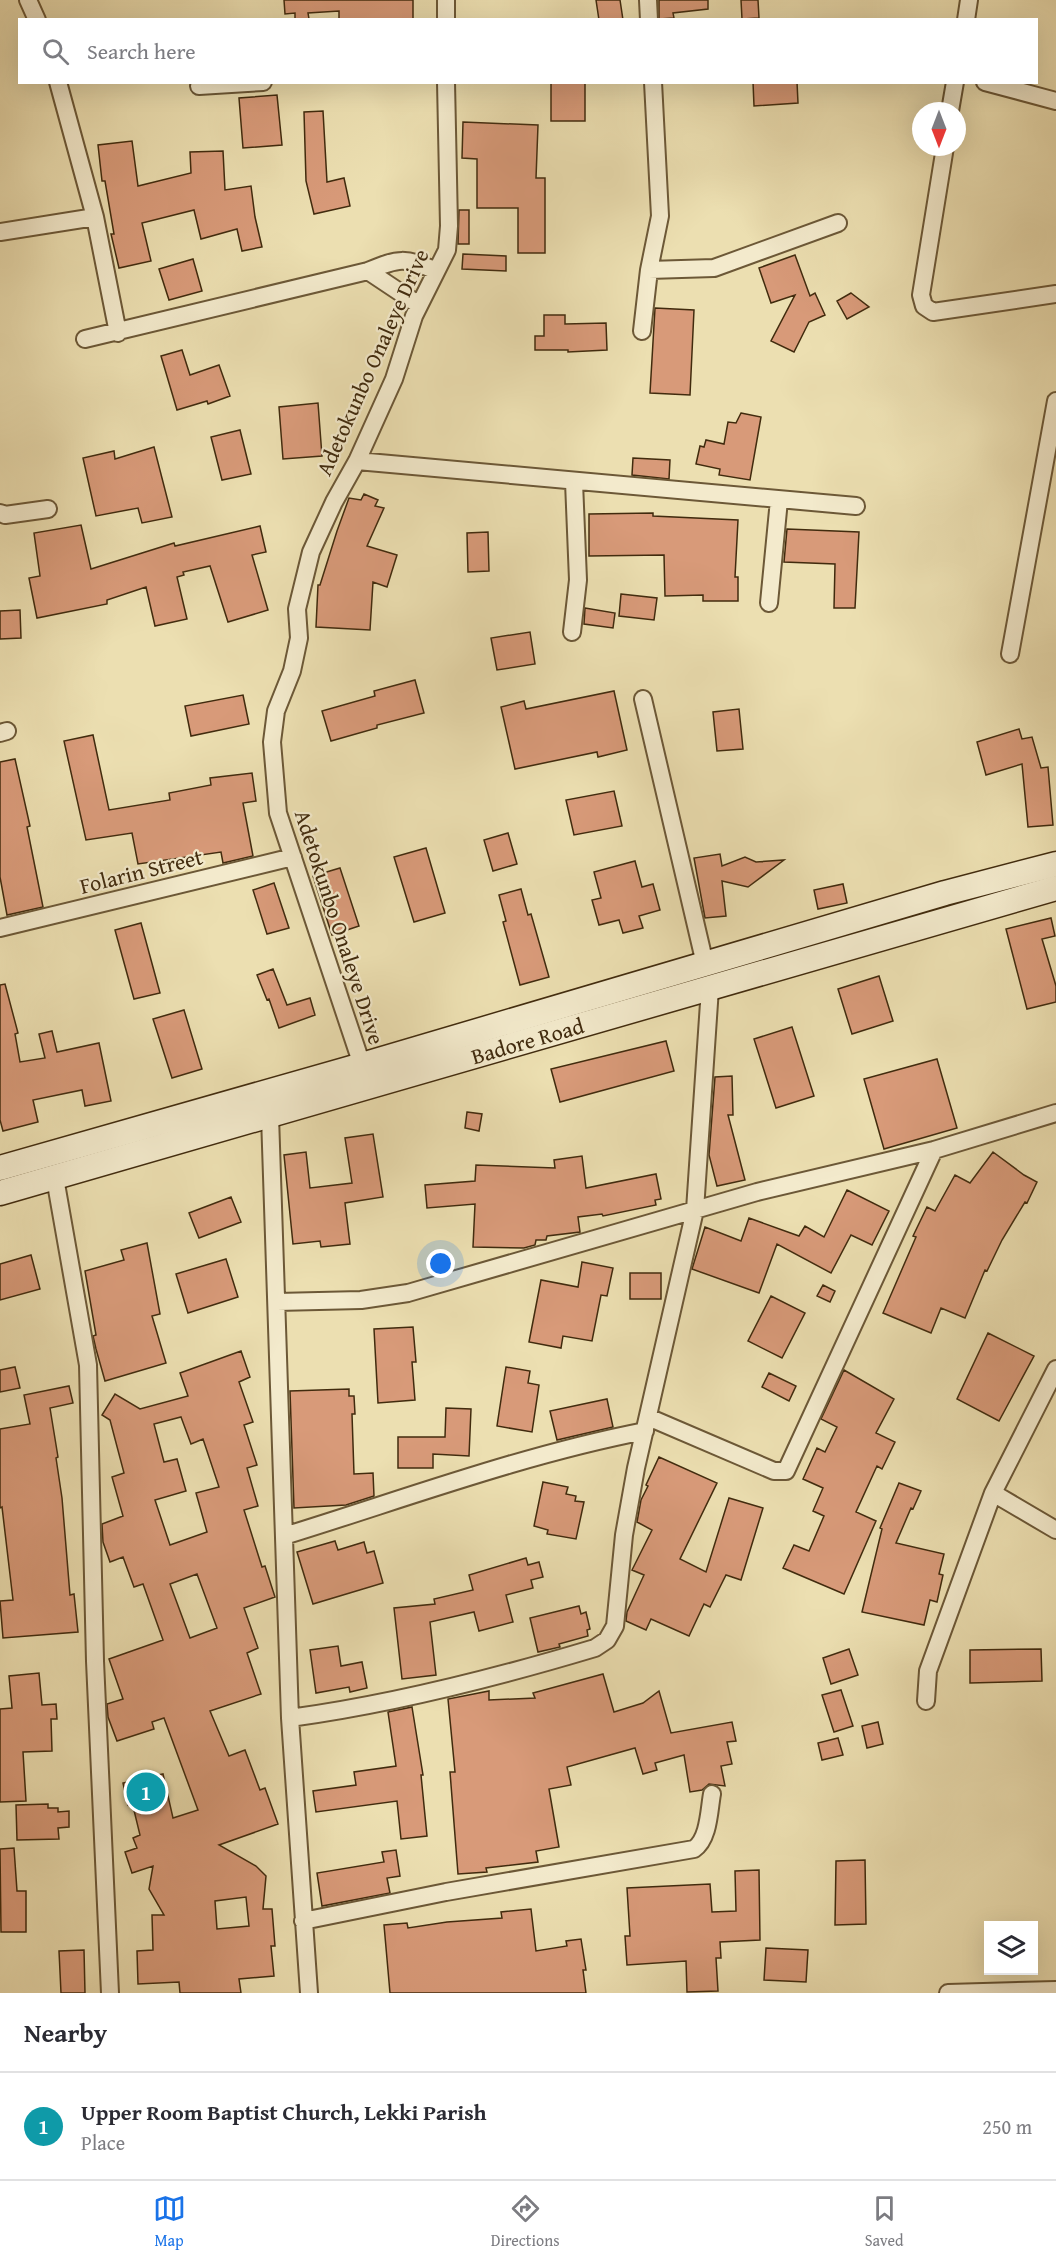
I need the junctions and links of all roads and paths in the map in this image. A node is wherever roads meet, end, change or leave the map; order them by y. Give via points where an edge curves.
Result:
1 (27, 0) edge
2 (446, 0) edge
3 (648, 0) edge
4 (969, 0) edge
5 (36, 18) edge
6 (446, 18) edge
7 (649, 18) edge
8 (966, 18) edge
9 (59, 84) edge
10 (231, 84) edge
11 (446, 84) edge
12 (653, 84) edge
13 (955, 84) edge
14 (992, 84) edge
15 (199, 86) dead end
16 (1056, 101) edge
17 (952, 102) edge
18 (944, 156) edge
19 (96, 217) junction
20 (838, 223) dead end
21 (0, 232) edge
22 (649, 270) junction
23 (436, 271) junction
24 (368, 272) junction
25 (1056, 294) edge
26 (419, 305) junction
27 (642, 331) dead end
28 (118, 333) junction
29 (85, 339) dead end
30 (1056, 400) edge
31 (357, 461) junction
32 (574, 482) junction
33 (779, 500) junction
34 (856, 506) dead end
35 (48, 509) dead end
36 (0, 513) edge
37 (769, 603) dead end
38 (572, 632) dead end
39 (1010, 654) dead end
40 (643, 699) dead end
41 (293, 857) junction
42 (1056, 864) edge
43 (1056, 888) edge
44 (0, 928) edge
45 (830, 928) junction
46 (836, 952) junction
47 (705, 964) junction
48 (710, 988) junction
49 (362, 1065) junction
50 (1056, 1113) edge
51 (270, 1116) junction
52 (934, 1150) junction
53 (0, 1168) edge
54 (55, 1178) junction
55 (0, 1193) edge
56 (695, 1210) junction
57 (277, 1302) junction
58 (1056, 1369) edge
59 (646, 1424) junction
60 (993, 1493) junction
61 (1056, 1530) edge
62 (284, 1536) junction
63 (926, 1701) dead end
64 (290, 1718) junction
65 (712, 1794) dead end
66 (303, 1921) junction
67 (1056, 1990) edge
68 (110, 1993) edge
69 (309, 1993) edge
70 (948, 1993) edge

1 - 5 street
2 - 6 street
3 - 7 street
4 - 8 street
9 - 19 street
10 - 15 street
11 - 23 street, Adetokunbo Onaleye Drive via 447,250
12 - 22 street via 660,216
13 - 17 street
14 - 16 street
18 - 25 street via 921,296 924,306 933,312
19 - 21 street
19 - 28 street
20 - 22 street via 714,268
22 - 27 street
23 - 24 street via 412,260 388,262
23 - 26 street, Adetokunbo Onaleye Drive
24 - 26 street
24 - 28 street
26 - 31 street, Adetokunbo Onaleye Drive via 394,379
28 - 29 street
30 - 39 street
31 - 32 street
31 - 41 street, Adetokunbo Onaleye Drive via 311,552 297,609 300,638 276,711 272,742 278,813
32 - 33 street
32 - 38 street via 578,580
33 - 34 street
33 - 37 street
35 - 36 street
40 - 47 street
41 - 44 street, Folarin Street
41 - 49 street, Adetokunbo Onaleye Drive
42 - 45 main road, Badore Road
43 - 46 main road, Badore Road
45 - 46 main road
45 - 47 main road, Badore Road
46 - 48 main road, Badore Road
47 - 49 main road, Badore Road
48 - 51 main road, Badore Road
48 - 56 street
49 - 53 main road, Badore Road
50 - 52 street
51 - 54 main road, Badore Road
51 - 57 street
52 - 56 street
52 - 59 street via 786,1471 774,1471
54 - 55 main road, Badore Road
54 - 68 street via 88,1365
56 - 57 street via 408,1293 361,1300
56 - 59 street
57 - 62 street
58 - 60 street
59 - 62 street
59 - 64 street via 624,1535 615,1626 607,1640 595,1648 497,1677 349,1710
60 - 61 street
60 - 63 street via 928,1671
62 - 64 street
64 - 66 street
65 - 66 street via 704,1837 694,1849
66 - 69 street
67 - 70 street

